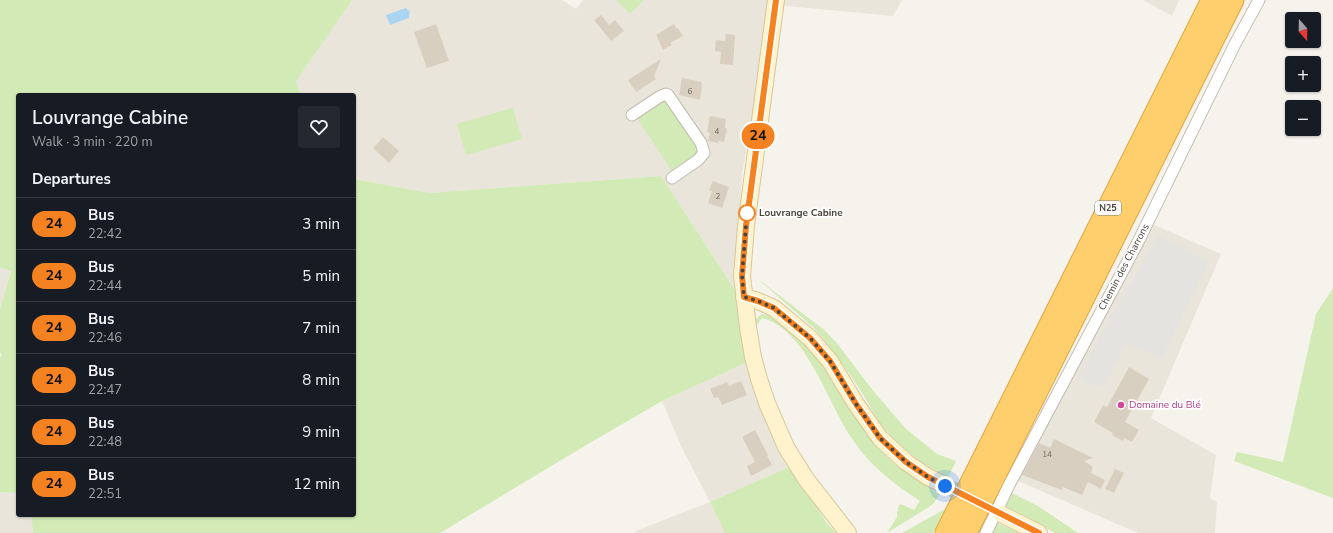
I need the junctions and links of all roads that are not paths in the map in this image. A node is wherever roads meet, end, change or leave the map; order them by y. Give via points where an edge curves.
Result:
1 (776, 0) edge
2 (1212, 0) edge
3 (1233, 0) edge
4 (1259, 0) edge
5 (632, 115) dead end
6 (672, 178) dead end
7 (744, 297) junction
8 (945, 486) tunnel mouth
9 (1001, 514) tunnel mouth
10 (848, 533) edge
11 (946, 533) edge
12 (966, 533) edge
13 (986, 533) edge
14 (1039, 533) edge

1 - 7 street via 746,226 742,276
2 - 11 highway, N25
3 - 12 highway, N25
4 - 13 street, Chemin des Charrons via 1137,244
5 - 6 street via 666,94 701,143 704,153
7 - 8 street via 774,308 810,338 830,361 880,438 906,462
7 - 10 street via 753,357 767,403 786,447 806,480
9 - 14 street

